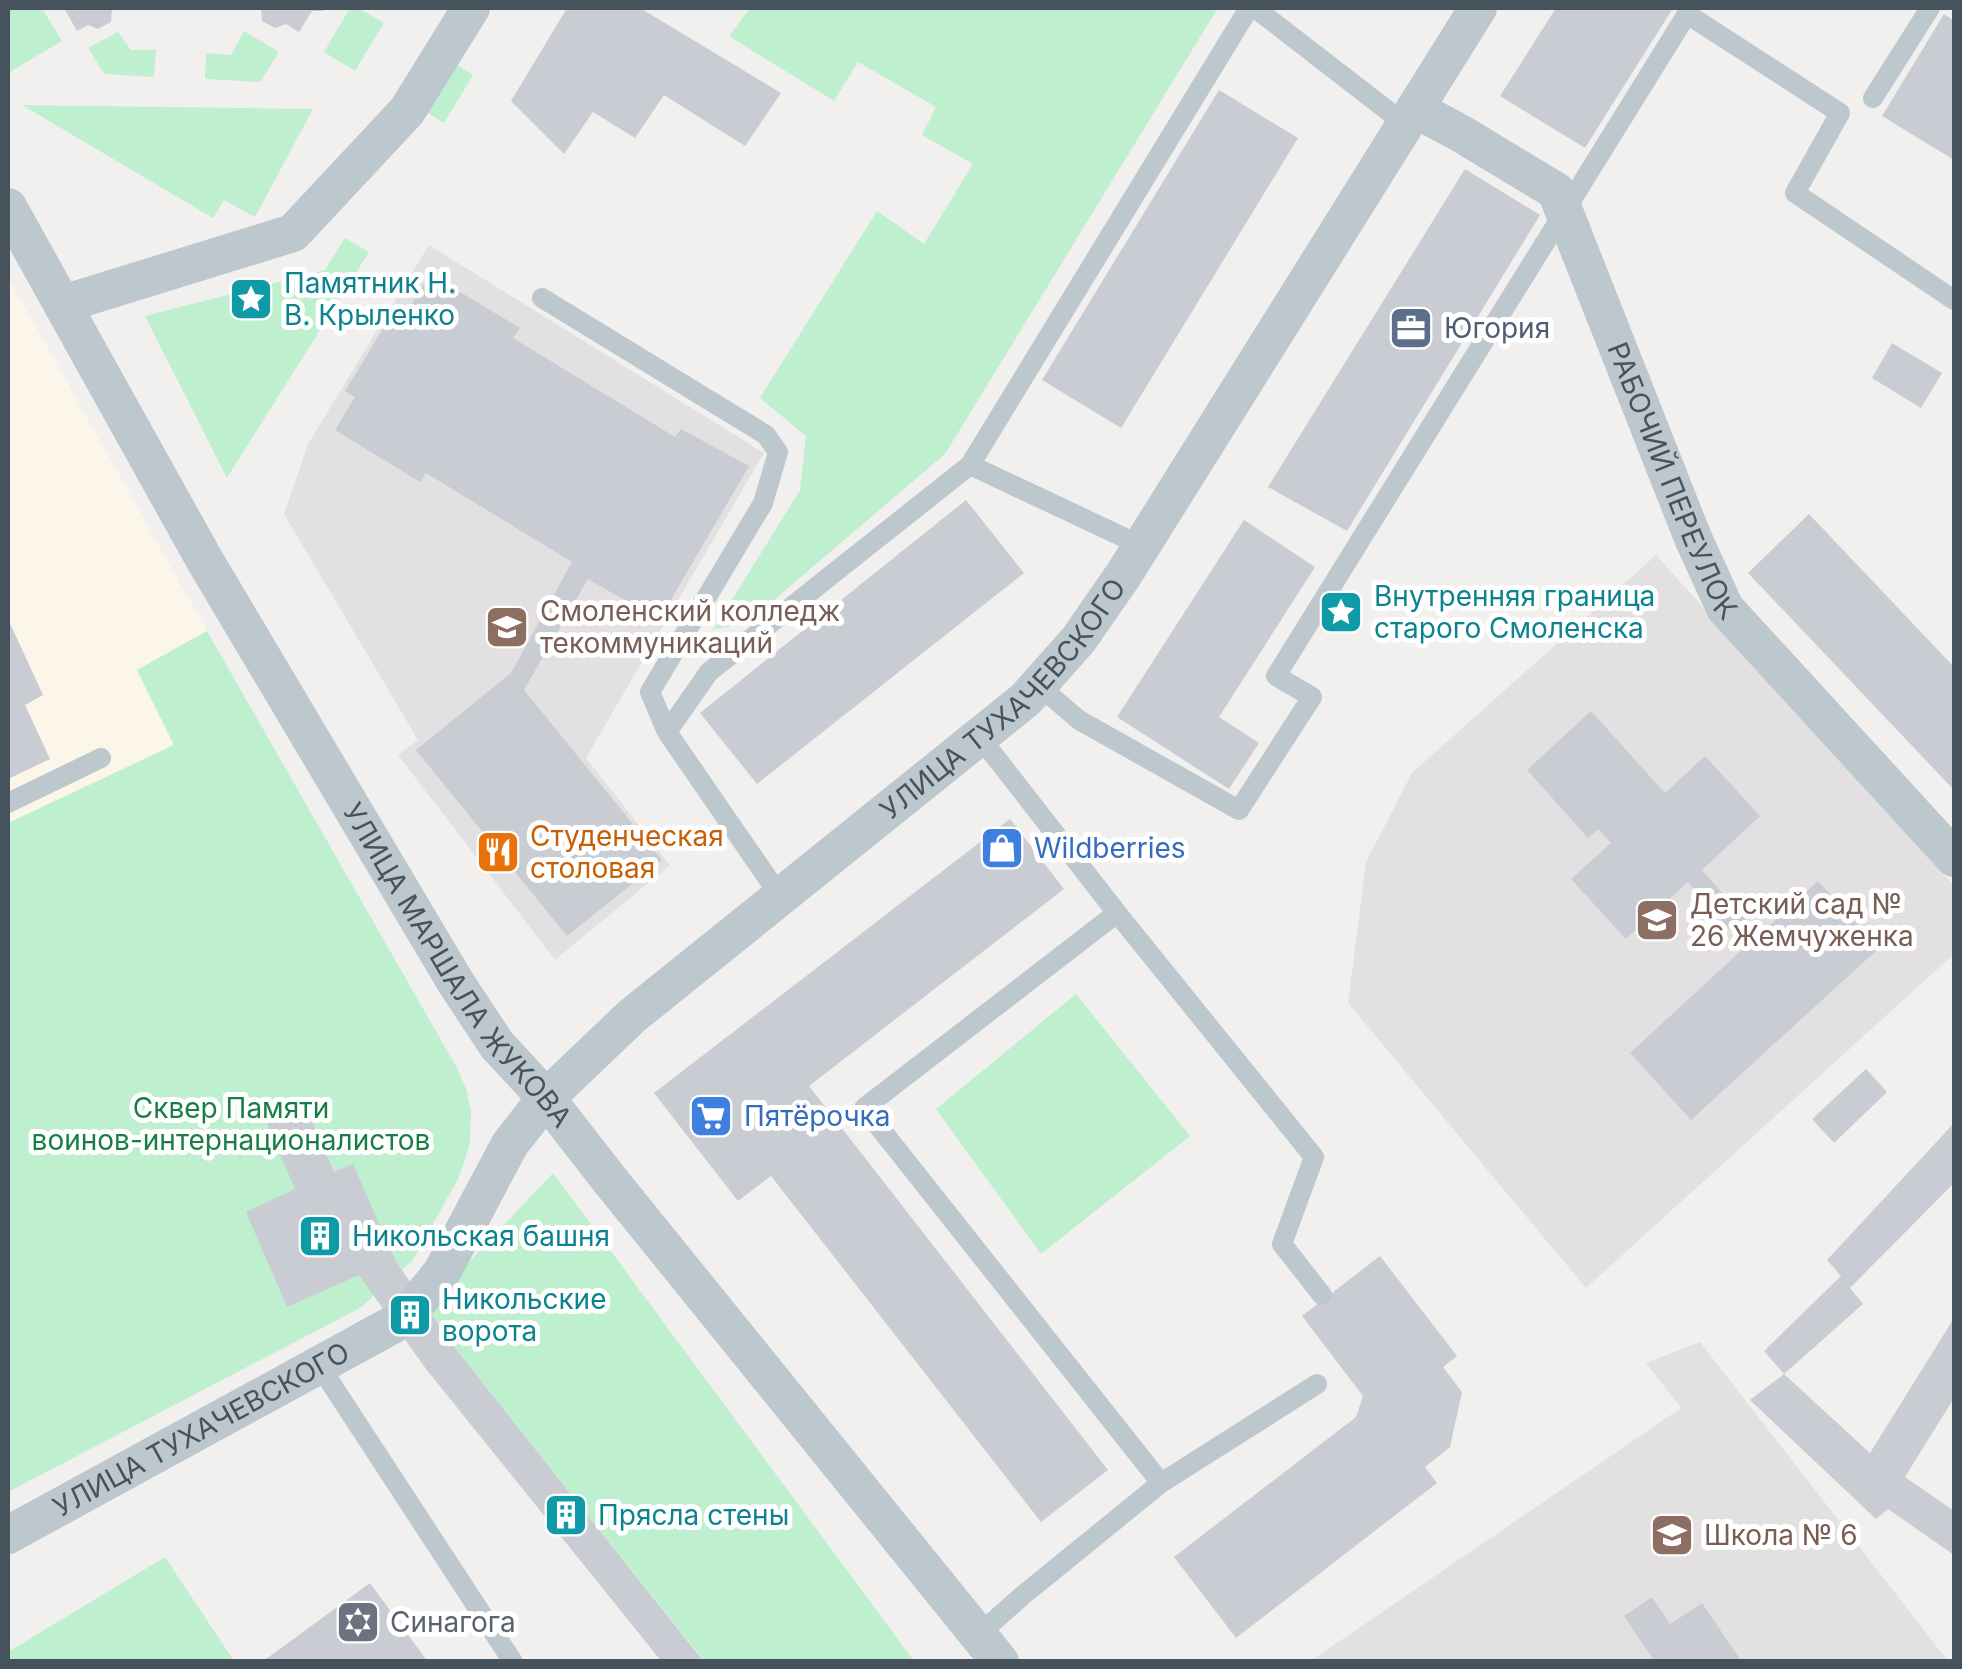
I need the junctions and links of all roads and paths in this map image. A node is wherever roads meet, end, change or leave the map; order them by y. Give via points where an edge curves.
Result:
1 (470, 8) edge
2 (1252, 8) edge
3 (1478, 8) edge
4 (1930, 8) edge
5 (1873, 98) dead end
6 (1410, 116) junction
7 (8, 207) edge
8 (1564, 213) junction
9 (542, 298) dead end
10 (1954, 300) edge
11 (63, 304) junction
12 (970, 464) junction
13 (1140, 545) junction
14 (1038, 685) junction
15 (667, 732) junction
16 (979, 736) junction
17 (102, 758) dead end
18 (8, 803) edge
19 (1954, 858) edge
20 (780, 896) junction
21 (1118, 913) junction
22 (546, 1098) junction
23 (1322, 1295) dead end
24 (421, 1298) dead end
25 (394, 1324) dead end
26 (319, 1365) junction
27 (1318, 1384) dead end
28 (1162, 1483) junction
29 (8, 1535) edge
30 (989, 1648) edge
31 (513, 1662) edge

1 - 11 street via 407,111 294,233
2 - 6 lane
2 - 12 lane
3 - 6 street, УЛИЦА ТУХАЧЕВСКОГО
4 - 5 lane
6 - 8 street, РАБОЧИЙ ПЕРЕУЛОК via 1460,133 1556,191
6 - 13 street, УЛИЦА ТУХАЧЕВСКОГО
7 - 11 street, УЛИЦА МАРШАЛА ЖУКОВА
8 - 10 lane via 1687,14 1840,113 1794,193
8 - 14 lane via 1276,676 1312,697 1239,810 1079,720
8 - 19 street, РАБОЧИЙ ПЕРЕУЛОК via 1725,608
9 - 15 lane via 766,434 778,452 763,503 650,692
11 - 22 street, УЛИЦА МАРШАЛА ЖУКОВА via 204,559 456,983 497,1045
12 - 13 lane
12 - 15 lane via 709,672
13 - 14 street, УЛИЦА ТУХАЧЕВСКОГО via 1079,639
14 - 16 street, УЛИЦА ТУХАЧЕВСКОГО
15 - 20 lane
16 - 20 street, УЛИЦА ТУХАЧЕВСКОГО
16 - 21 lane
17 - 18 lane
20 - 22 street, УЛИЦА ТУХАЧЕВСКОГО via 632,1016
21 - 23 lane via 1314,1157 1282,1244
21 - 28 lane via 864,1108
22 - 24 street, УЛИЦА ТУХАЧЕВСКОГО via 510,1144 442,1272
22 - 30 street, УЛИЦА МАРШАЛА ЖУКОВА
25 - 26 street, УЛИЦА ТУХАЧЕВСКОГО
26 - 29 street, УЛИЦА ТУХАЧЕВСКОГО
26 - 31 lane
27 - 28 lane
28 - 30 lane via 1022,1596

